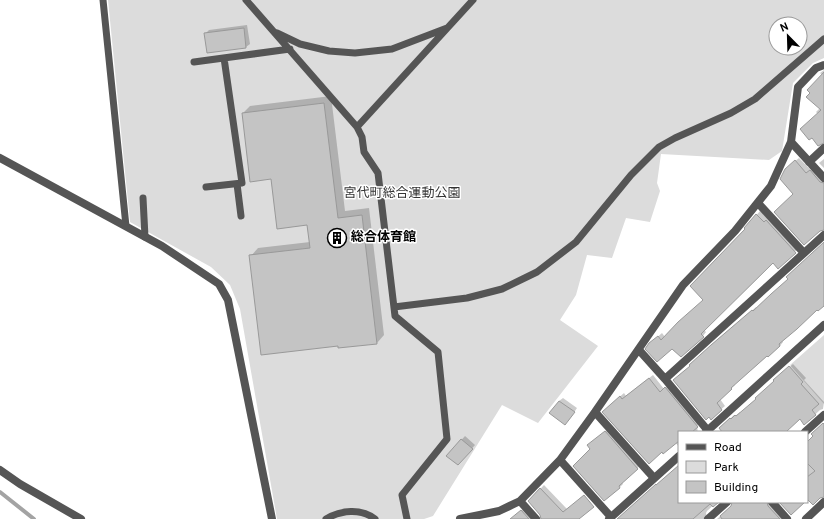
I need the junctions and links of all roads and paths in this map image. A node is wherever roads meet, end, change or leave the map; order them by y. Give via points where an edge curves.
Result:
1 (103, 0) edge
2 (246, 0) edge
3 (473, 0) edge
4 (447, 28) junction
5 (273, 31) junction
6 (824, 39) edge
7 (290, 49) junction
8 (224, 58) junction
9 (194, 62) dead end
10 (824, 65) edge
11 (357, 127) junction
12 (791, 142) junction
13 (824, 148) edge
14 (0, 158) edge
15 (809, 162) junction
16 (824, 178) edge
17 (237, 184) junction
18 (206, 187) dead end
19 (143, 198) dead end
20 (758, 203) junction
21 (241, 216) dead end
22 (126, 226) junction
23 (824, 235) edge
24 (146, 237) junction
25 (804, 253) junction
26 (394, 307) junction
27 (824, 325) edge
28 (638, 350) junction
29 (665, 379) junction
30 (595, 412) junction
31 (824, 415) edge
32 (708, 431) edge
33 (806, 431) edge
34 (678, 457) edge
35 (560, 460) junction
36 (0, 470) edge
37 (654, 478) junction
38 (520, 501) junction
39 (824, 502) edge
40 (726, 503) edge
41 (773, 503) edge
42 (610, 518) edge
43 (81, 519) edge
44 (272, 519) edge
45 (326, 519) edge
46 (375, 519) edge
47 (407, 519) edge
48 (460, 519) edge
49 (536, 519) edge
50 (708, 519) edge
51 (787, 519) edge
52 (806, 519) edge

1 - 22 lane
2 - 5 lane
3 - 4 lane
4 - 5 lane via 392,49 355,53 329,51 300,44
4 - 11 lane
5 - 7 lane
6 - 26 lane via 755,99 659,148 631,175 576,242 537,272 502,289 467,298
7 - 8 lane
7 - 11 lane
8 - 9 lane
8 - 17 lane via 242,183
10 - 12 street via 816,68 798,87
11 - 26 lane via 362,137 364,152 378,173
12 - 15 street
12 - 20 street via 771,186
13 - 15 street
14 - 22 street
15 - 16 street
17 - 18 lane
17 - 21 lane
19 - 24 lane
20 - 25 street
20 - 28 street via 683,285
22 - 24 street
23 - 25 street
24 - 44 street via 219,284 228,300
25 - 29 street
26 - 47 lane via 395,316 438,352 447,439 402,495
27 - 32 street
28 - 29 street
28 - 30 street
29 - 32 street
30 - 35 street
30 - 37 street
31 - 33 street
34 - 37 street
35 - 38 street
35 - 42 street
36 - 43 street
37 - 42 street
38 - 48 street via 499,511
38 - 49 street
39 - 52 street
40 - 50 street
41 - 51 street
45 - 46 lane via 339,512 352,511

